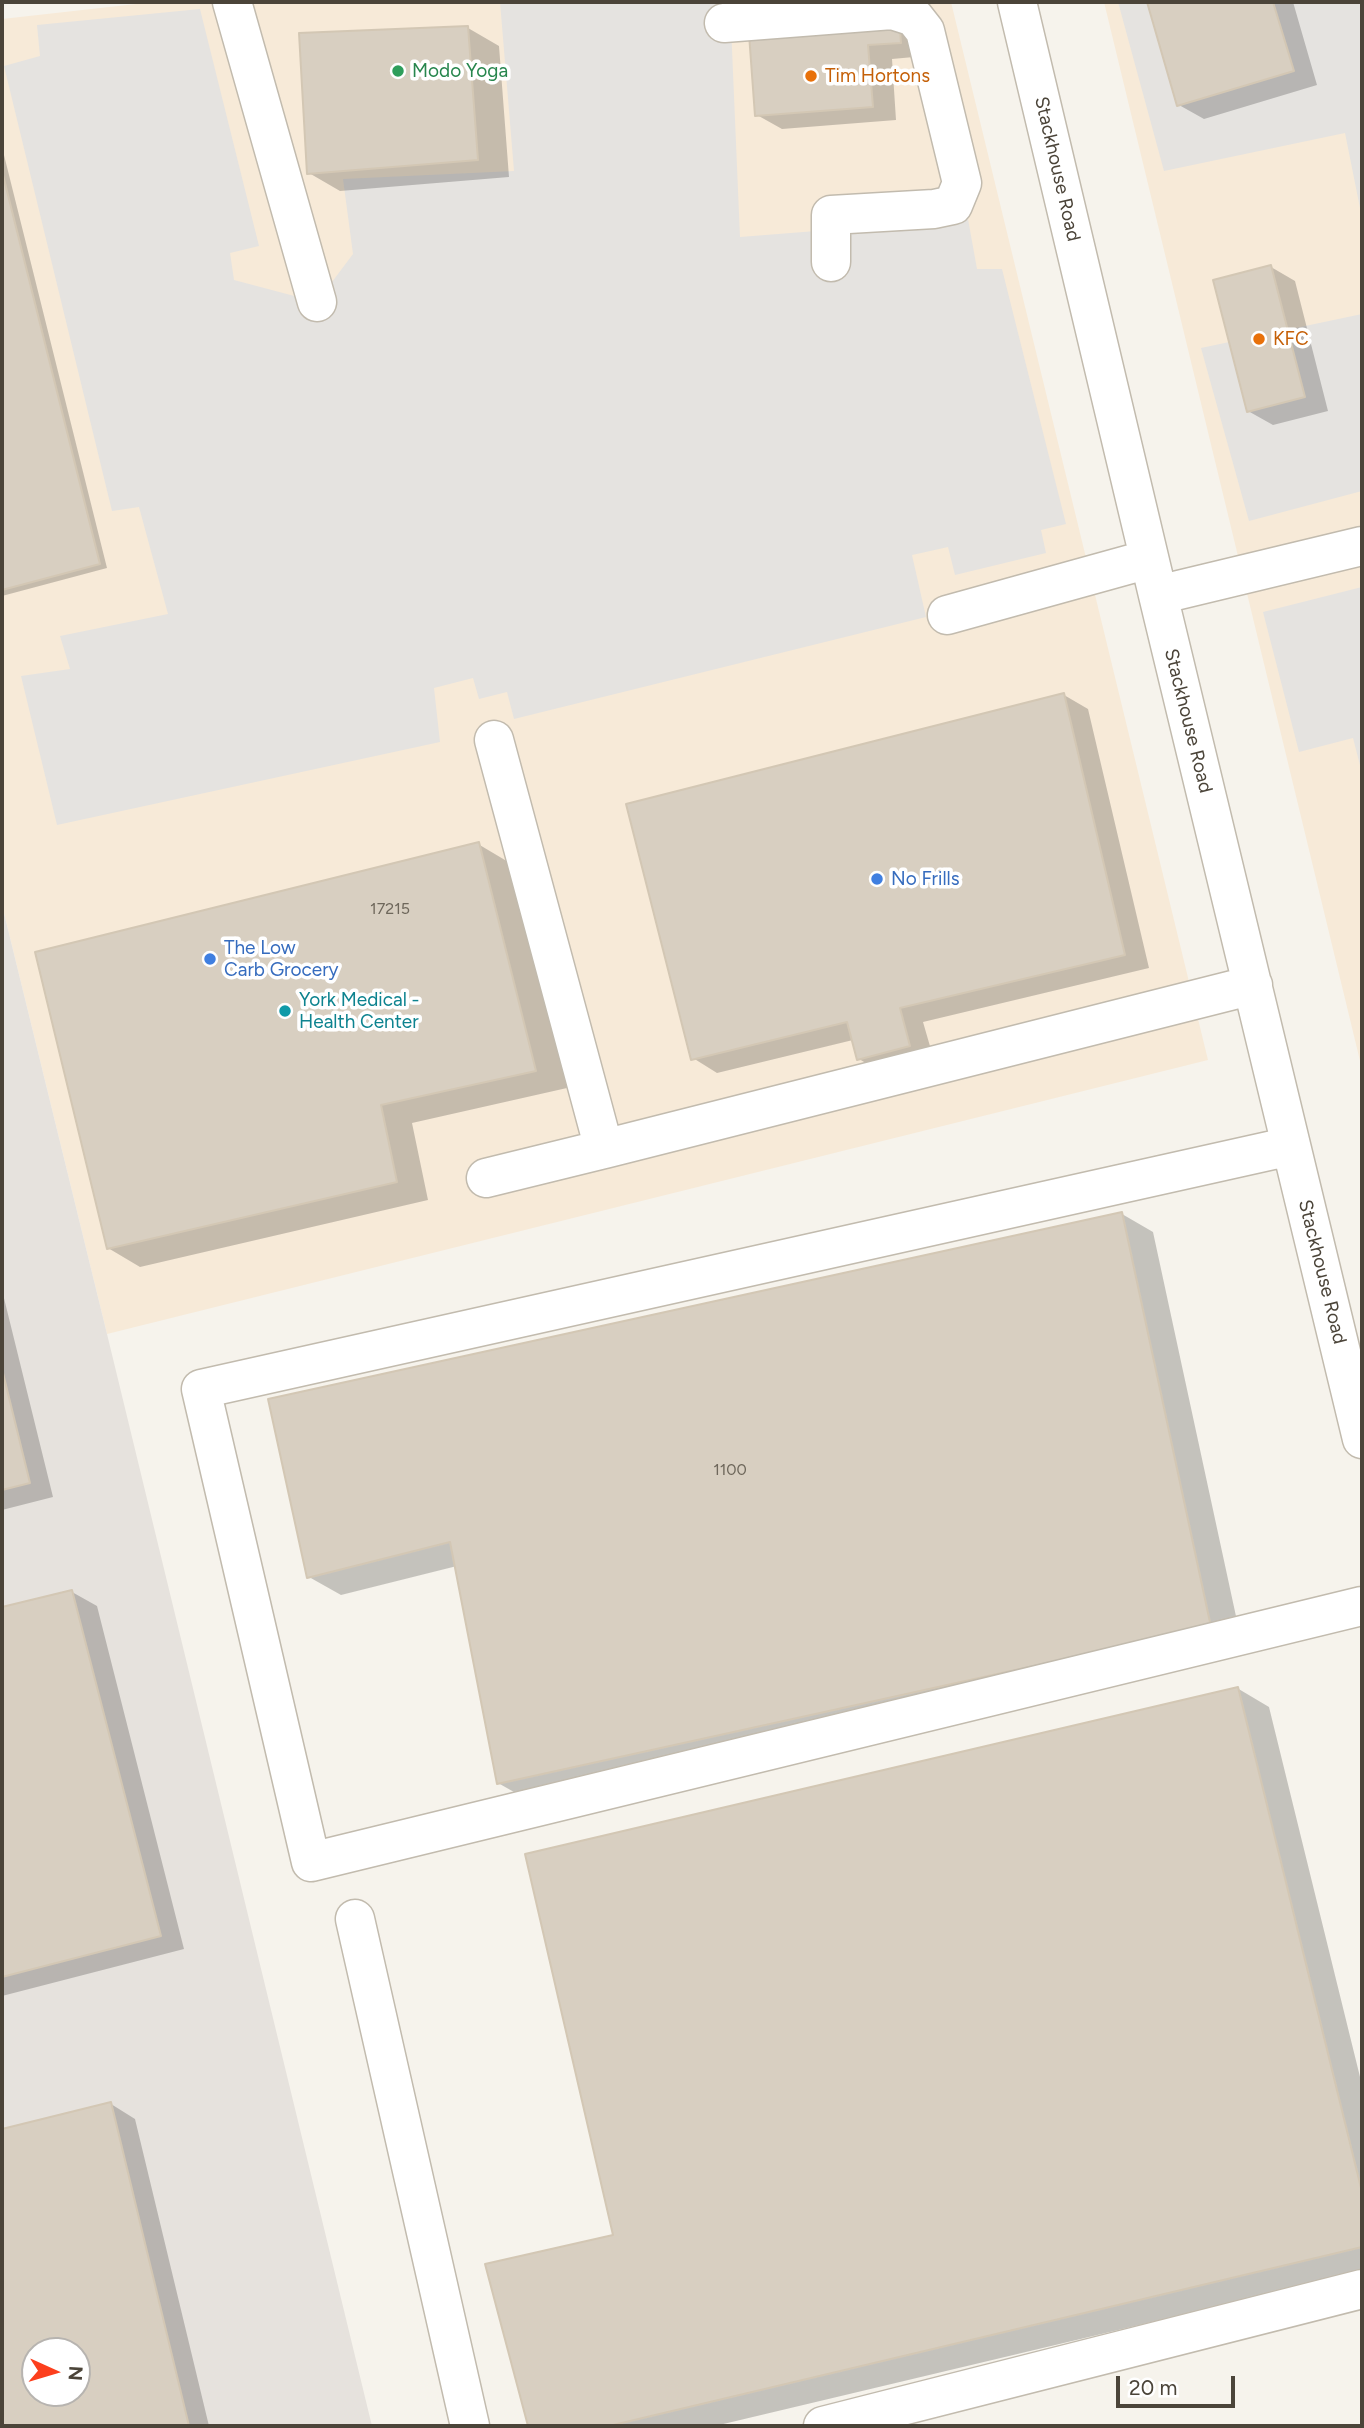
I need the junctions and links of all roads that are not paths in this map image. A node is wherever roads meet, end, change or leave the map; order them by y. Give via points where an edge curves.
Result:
1 (232, 2) edge
2 (1017, 2) edge
3 (724, 23) dead end
4 (831, 262) dead end
5 (317, 302) dead end
6 (1362, 546) edge
7 (1153, 577) junction
8 (947, 615) dead end
9 (494, 740) dead end
10 (1253, 985) junction
11 (1291, 1146) junction
12 (604, 1149) junction
13 (486, 1178) dead end
14 (1362, 1439) edge
15 (1362, 1606) edge
16 (355, 1919) dead end
17 (1362, 2289) edge
18 (470, 2426) edge
19 (823, 2426) edge

1 - 5 street
2 - 7 street, Stackhouse Road
3 - 4 street via 892,10 914,17 925,31 962,183 953,205 831,215
6 - 7 street
7 - 8 street
7 - 10 street, Stackhouse Road
9 - 12 street
10 - 11 street, Stackhouse Road
10 - 12 street
11 - 14 street, Stackhouse Road
11 - 15 street via 201,1389 311,1863
12 - 13 street
16 - 18 street
17 - 19 street

